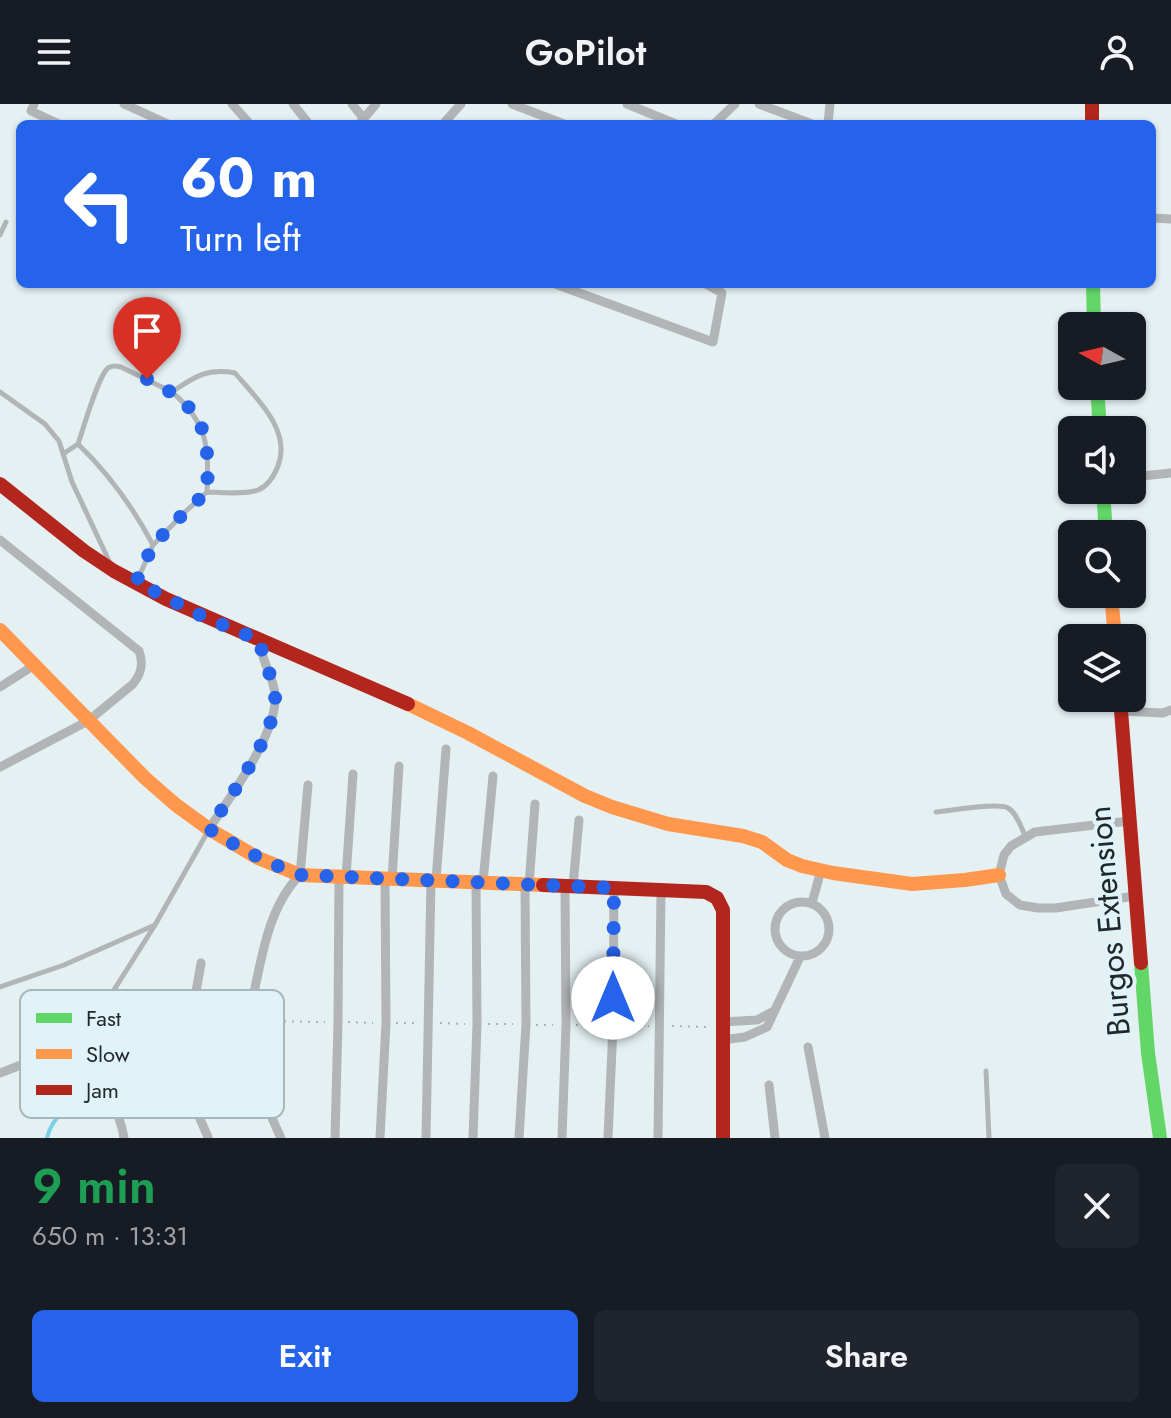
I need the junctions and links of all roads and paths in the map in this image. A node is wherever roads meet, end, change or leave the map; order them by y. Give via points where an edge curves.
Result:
1 (34, 104) edge
2 (124, 104) edge
3 (232, 104) edge
4 (293, 104) edge
5 (376, 104) edge
6 (461, 104) edge
7 (512, 104) edge
8 (627, 104) edge
9 (735, 104) edge
10 (759, 104) edge
11 (646, 108) edge
12 (50, 120) edge
13 (159, 120) edge
14 (246, 120) edge
15 (306, 120) edge
16 (363, 120) edge
17 (447, 120) edge
18 (554, 120) edge
19 (668, 120) edge
20 (718, 120) edge
21 (801, 120) edge
22 (6, 222) dead end
23 (0, 235) edge
24 (566, 288) edge
25 (713, 288) edge
26 (1093, 288) edge
27 (1094, 312) edge
28 (0, 392) edge
29 (172, 392) junction
30 (78, 444) junction
31 (63, 454) junction
32 (1171, 473) edge
33 (1146, 476) edge
34 (0, 484) edge
35 (207, 492) junction
36 (0, 540) edge
37 (153, 545) junction
38 (114, 571) junction
39 (136, 582) junction
40 (0, 630) edge
41 (261, 641) junction
42 (36, 664) junction
43 (0, 687) edge
44 (1146, 710) edge
45 (1171, 710) edge
46 (1121, 712) edge
47 (88, 721) junction
48 (446, 749) dead end
49 (399, 766) dead end
50 (0, 767) edge
51 (353, 774) dead end
52 (493, 776) dead end
53 (308, 785) dead end
54 (535, 804) dead end
55 (936, 812) dead end
56 (579, 820) dead end
57 (1129, 821) junction
58 (209, 829) junction
59 (1026, 837) junction
60 (821, 870) junction
61 (300, 875) junction
62 (999, 875) junction
63 (343, 877) junction
64 (389, 878) junction
65 (434, 880) junction
66 (480, 882) junction
67 (527, 884) junction
68 (569, 886) junction
69 (614, 888) junction
70 (661, 890) junction
71 (1135, 896) junction
72 (812, 903) junction
73 (155, 925) junction
74 (800, 957) junction
75 (201, 963) dead end
76 (0, 987) edge
77 (113, 990) edge
78 (197, 990) edge
79 (255, 990) edge
80 (774, 1011) junction
81 (284, 1021) edge
82 (338, 1022) junction
83 (722, 1022) junction
84 (386, 1023) junction
85 (429, 1023) junction
86 (477, 1024) junction
87 (526, 1024) junction
88 (722, 1040) junction
89 (808, 1047) dead end
90 (20, 1065) edge
91 (986, 1071) dead end
92 (0, 1073) edge
93 (769, 1085) dead end
94 (120, 1118) edge
95 (200, 1118) edge
96 (273, 1118) edge
97 (208, 1137) edge
98 (124, 1138) edge
99 (281, 1138) edge
100 (335, 1138) edge
101 (380, 1138) edge
102 (426, 1138) edge
103 (473, 1138) edge
104 (519, 1138) edge
105 (562, 1138) edge
106 (608, 1138) edge
107 (658, 1138) edge
108 (723, 1138) edge
109 (775, 1138) edge
110 (825, 1138) edge
111 (989, 1138) edge
112 (1160, 1138) edge

1 - 12 street via 31,111
2 - 13 street
3 - 14 street
4 - 15 street
5 - 16 street
6 - 17 street
7 - 18 street
8 - 11 street
9 - 20 street
10 - 21 street
11 - 19 street
22 - 23 lane
24 - 25 street via 713,342 722,293
26 - 27 street
28 - 31 lane via 45,424
29 - 30 lane via 121,367 107,369
29 - 35 lane via 201,425 209,456
29 - 35 lane via 205,373 235,373 270,415 281,440 280,460 265,486
30 - 31 lane
30 - 37 lane via 137,514
31 - 38 lane
32 - 33 street
34 - 38 street
35 - 37 lane
36 - 47 street via 139,651 139,677
37 - 39 lane
38 - 39 street
39 - 41 street
40 - 42 street
41 - 58 street via 276,697 274,710 259,749
41 - 60 street via 422,710 585,796 668,824 743,836 787,860
42 - 43 street
42 - 47 street
44 - 45 street
46 - 57 street, Burgos Extension
47 - 50 street
47 - 58 street via 153,786
48 - 65 street
49 - 64 street
51 - 63 street
52 - 66 street
53 - 61 street
54 - 67 street
55 - 59 lane via 1008,808
56 - 68 street
57 - 59 street
57 - 71 street, Burgos Extension
58 - 61 street via 251,855
58 - 73 lane
59 - 62 street via 1004,855
60 - 62 street via 912,884
60 - 72 street
61 - 63 street
61 - 79 street via 276,910
62 - 71 street via 1006,894 1020,905 1038,908
63 - 64 street
63 - 82 street
64 - 65 street
64 - 84 street
65 - 66 street
65 - 85 street
66 - 67 street
66 - 86 street
67 - 68 street
67 - 87 street
68 - 69 street
68 - 105 street
69 - 70 street
69 - 106 street
70 - 83 street via 706,892 720,901
70 - 107 street
71 - 112 street, Burgos Extension
72 - 74 street via 828,918 829,936 822,949
72 - 74 street via 786,906 775,924 778,943
73 - 76 lane
73 - 77 lane
74 - 80 street
75 - 78 street
80 - 83 street via 757,1020
80 - 88 street via 758,1033
81 - 82 path
82 - 84 path
82 - 100 street
83 - 88 street
84 - 85 path
84 - 101 street
85 - 86 path
85 - 102 street
86 - 87 path
86 - 103 street
87 - 104 street
88 - 108 street
89 - 110 street
90 - 92 street
91 - 111 lane
93 - 109 street
94 - 98 street
95 - 97 street
96 - 99 street

